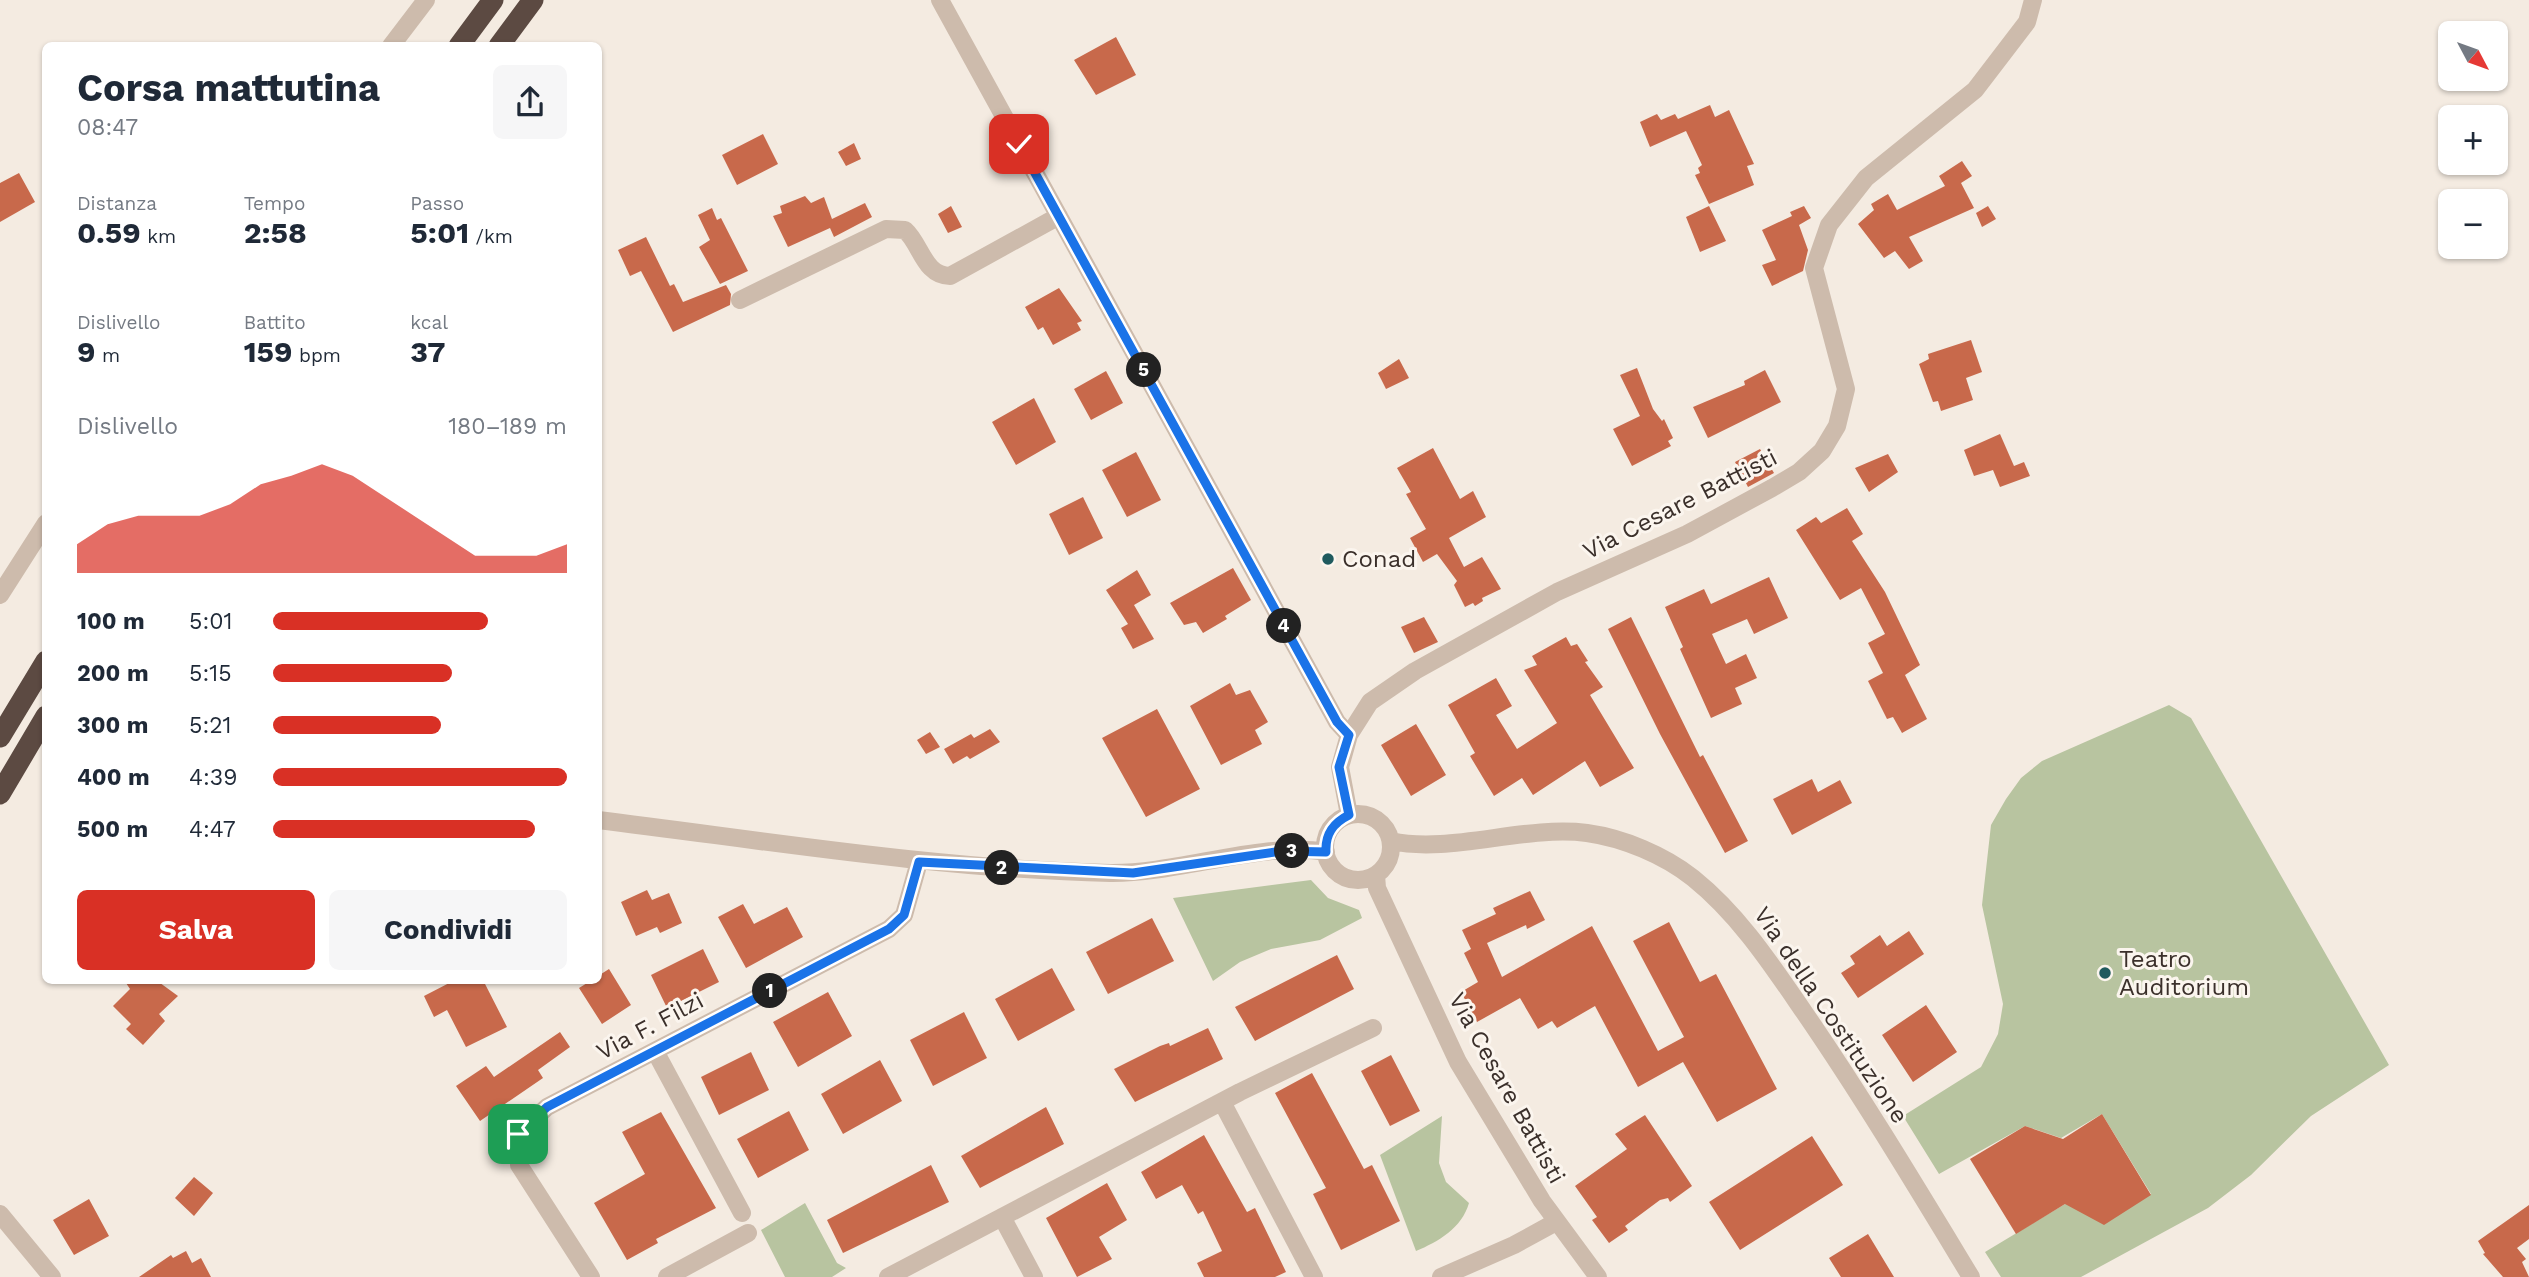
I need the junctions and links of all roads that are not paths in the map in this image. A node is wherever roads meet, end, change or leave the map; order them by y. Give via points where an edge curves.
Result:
1 (426, 0) edge
2 (493, 0) edge
3 (533, 0) edge
4 (940, 0) edge
5 (2033, 0) edge
6 (393, 42) edge
7 (461, 42) edge
8 (502, 42) edge
9 (1059, 216) junction
10 (740, 300) dead end
11 (42, 529) edge
12 (0, 595) edge
13 (42, 669) edge
14 (42, 723) edge
15 (1349, 735) junction
16 (0, 737) edge
17 (0, 794) edge
18 (1349, 815) junction
19 (602, 821) edge
20 (1391, 841) junction
21 (1326, 852) junction
22 (919, 862) junction
23 (1376, 875) junction
24 (1373, 1028) dead end
25 (655, 1051) junction
26 (1222, 1102) junction
27 (742, 1213) dead end
28 (0, 1214) edge
29 (1002, 1217) junction
30 (1556, 1222) junction
31 (748, 1233) dead end
32 (52, 1277) edge
33 (592, 1277) edge
34 (667, 1277) edge
35 (888, 1277) edge
36 (1034, 1277) edge
37 (1314, 1277) edge
38 (1441, 1277) edge
39 (1598, 1277) edge
40 (1971, 1277) edge

1 - 6 street
2 - 7 highway
3 - 8 highway
4 - 9 street
5 - 15 street, Via Cesare Battisti via 2027,22 1975,90 1866,178 1829,225 1814,268 1846,389 1837,426 1822,451 1772,488 1686,534 1557,592 1415,671 1370,702
9 - 10 street via 950,276 927,264 905,230 886,229
9 - 15 street via 1337,722
11 - 12 street
13 - 16 highway
14 - 17 highway
15 - 18 street, Via Cesare Battisti via 1339,767
18 - 20 street via 1371,816 1388,831
18 - 21 street via 1333,825
19 - 22 street
20 - 23 street via 1389,860
20 - 40 street, Via della Costituzione via 1417,844 1545,832 1587,833 1629,843 1692,877 1762,950
21 - 22 street via 1282,851 1133,873
21 - 23 street via 1329,863 1345,877
22 - 25 street, Via F. Filzi via 904,915 889,929
23 - 30 street, Via Cesare Battisti via 1377,887 1458,1062
24 - 26 street
25 - 27 street
25 - 33 street, Via F. Filzi via 547,1107 518,1134 519,1165
26 - 29 street
26 - 37 street
28 - 32 street
29 - 35 street
29 - 36 street
30 - 38 street
30 - 39 street, Via Cesare Battisti
31 - 34 street

